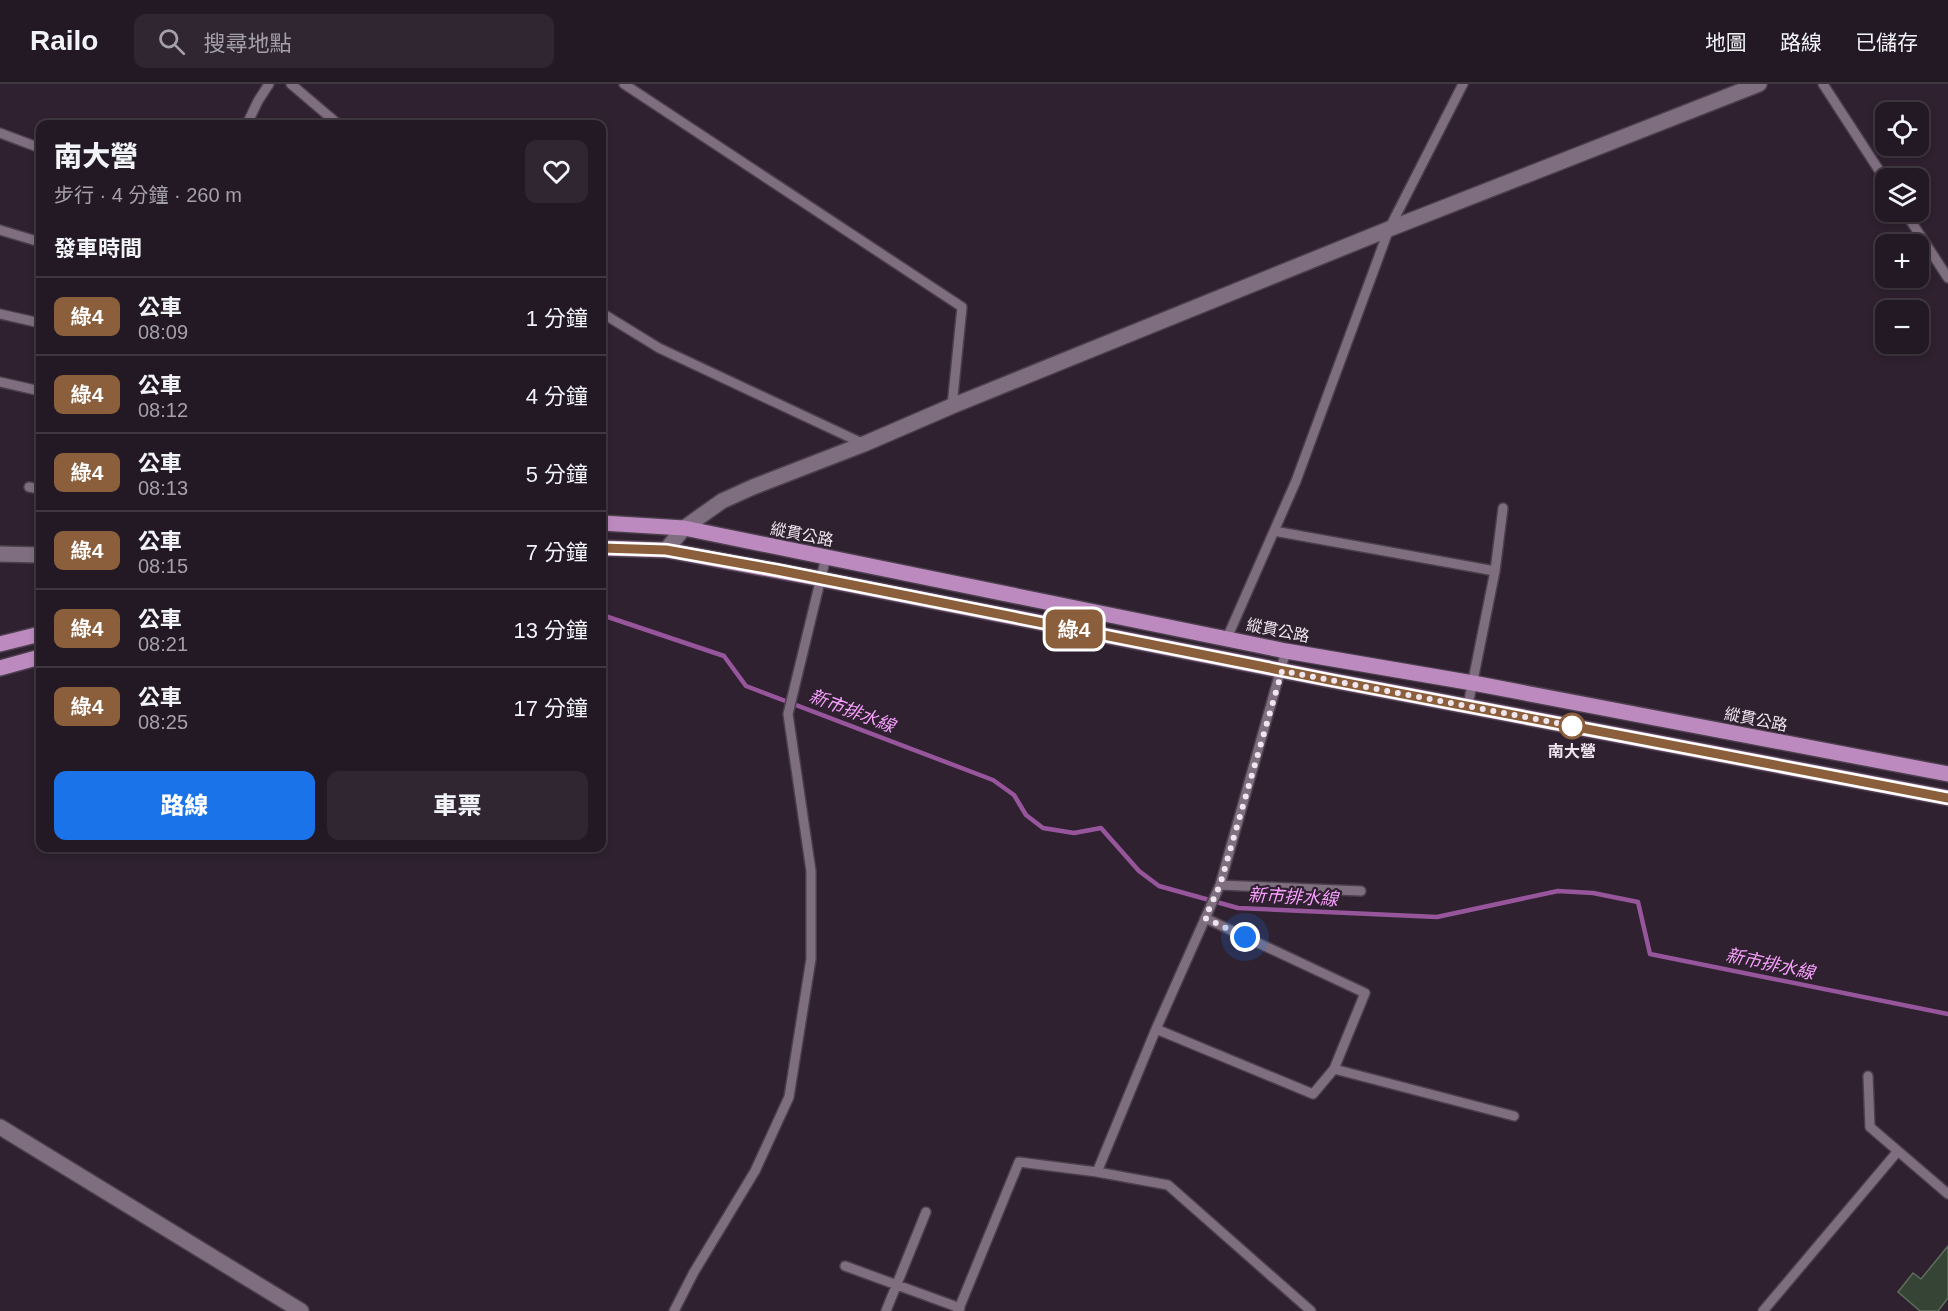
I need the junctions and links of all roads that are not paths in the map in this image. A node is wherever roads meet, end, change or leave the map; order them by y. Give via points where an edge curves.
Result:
1 (269, 84) edge
2 (291, 84) edge
3 (624, 84) edge
4 (1463, 84) edge
5 (1760, 84) edge
6 (1823, 84) edge
7 (249, 120) edge
8 (333, 120) edge
9 (0, 133) edge
10 (36, 146) edge
11 (1878, 168) edge
12 (1912, 222) edge
13 (1389, 229) junction
14 (0, 230) edge
15 (36, 241) edge
16 (1948, 278) edge
17 (0, 314) edge
18 (606, 315) edge
19 (36, 322) edge
20 (1, 384) edge
21 (36, 390) edge
22 (952, 406) junction
23 (864, 444) junction
24 (28, 487) dead end
25 (36, 488) edge
26 (1503, 508) dead end
27 (606, 523) edge
28 (684, 528) junction
29 (1274, 531) junction
30 (606, 548) edge
31 (666, 550) junction
32 (0, 554) edge
33 (36, 555) edge
34 (826, 557) junction
35 (1495, 571) junction
36 (821, 579) junction
37 (36, 635) edge
38 (1227, 638) junction
39 (0, 644) edge
40 (1286, 651) junction
41 (36, 658) edge
42 (0, 668) edge
43 (1282, 671) junction
44 (1473, 683) junction
45 (1467, 705) junction
46 (1948, 774) edge
47 (1948, 798) edge
48 (1220, 885) junction
49 (1361, 891) dead end
50 (1205, 918) junction
51 (1156, 1029) junction
52 (1334, 1069) junction
53 (1868, 1076) dead end
54 (1514, 1116) dead end
55 (0, 1127) edge
56 (1898, 1151) junction
57 (1097, 1172) junction
58 (1948, 1194) edge
59 (926, 1212) dead end
60 (845, 1266) dead end
61 (896, 1285) junction
62 (959, 1310) edge
63 (301, 1311) edge
64 (674, 1311) edge
65 (886, 1311) edge
66 (1311, 1311) edge
67 (1763, 1311) edge

1 - 7 lane
2 - 8 lane
3 - 22 lane via 962,307
4 - 13 lane
5 - 13 street
6 - 11 lane
9 - 10 lane
12 - 16 lane
13 - 22 street
13 - 29 lane
14 - 15 lane
17 - 19 lane
18 - 23 lane via 660,348
20 - 21 lane
22 - 23 street
23 - 28 street via 722,501
24 - 25 lane
26 - 35 lane
27 - 28 main road, 縱貫公路
28 - 31 street
28 - 34 main road, 縱貫公路
29 - 35 lane
29 - 38 lane
30 - 31 main road
31 - 36 main road
32 - 33 street
34 - 36 lane
34 - 38 main road, 縱貫公路
35 - 44 lane
36 - 43 main road
36 - 64 lane via 788,714 811,872 811,959 789,1097 755,1171
37 - 39 main road
38 - 40 main road, 縱貫公路
40 - 43 lane
40 - 44 main road, 縱貫公路
41 - 42 main road
43 - 45 main road
43 - 48 lane
44 - 45 lane
44 - 46 main road, 縱貫公路
45 - 47 main road
48 - 49 lane
48 - 50 lane
50 - 51 lane
50 - 52 lane via 1365,993
51 - 52 lane via 1313,1094
51 - 57 lane
52 - 54 lane
53 - 56 lane via 1870,1127
55 - 63 street
56 - 58 lane
56 - 67 lane
57 - 62 lane via 1019,1162
57 - 66 lane via 1168,1185
59 - 61 lane
60 - 61 lane
61 - 62 lane
61 - 65 lane

